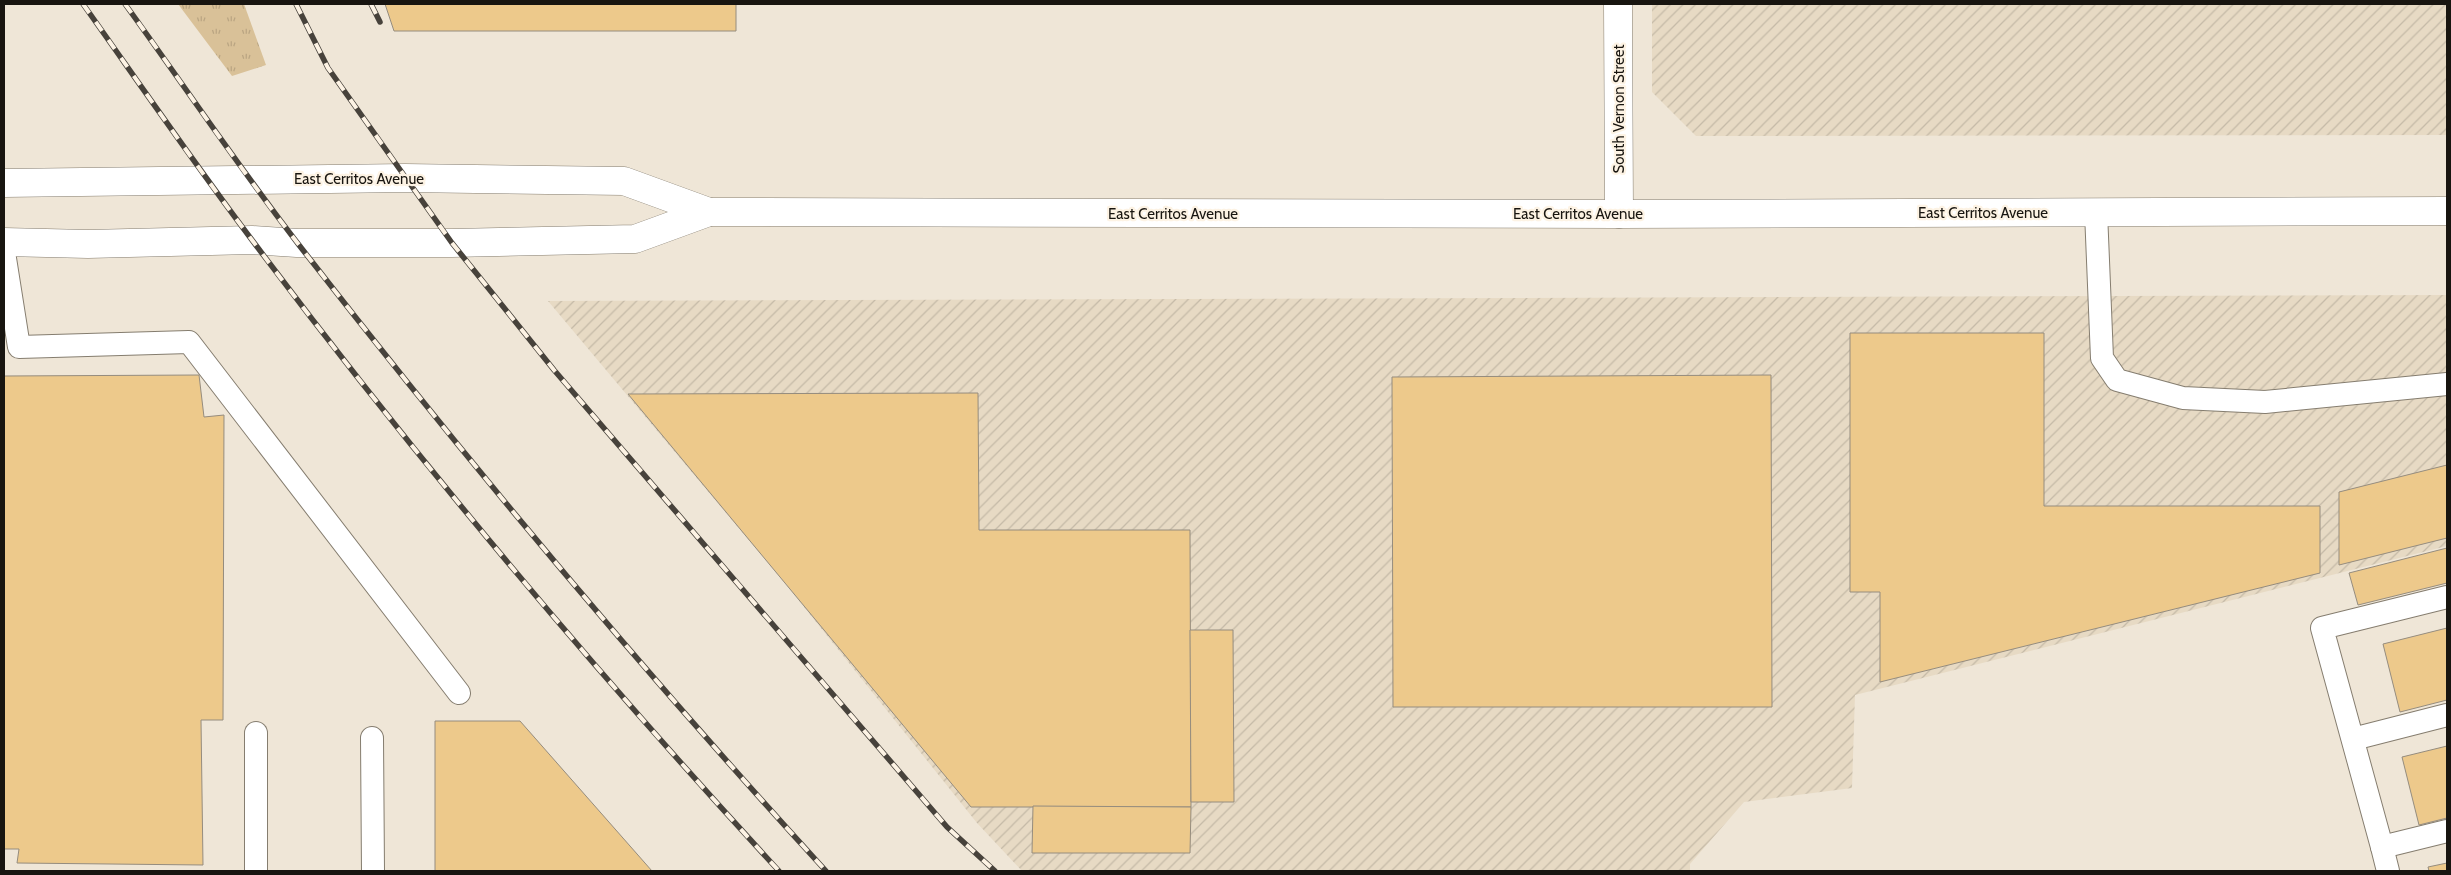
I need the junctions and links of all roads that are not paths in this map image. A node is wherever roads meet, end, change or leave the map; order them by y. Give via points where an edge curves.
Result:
1 (1618, 4) edge
2 (4, 183) edge
3 (2447, 211) edge
4 (709, 212) junction
5 (2096, 212) junction
6 (1620, 214) junction
7 (4, 242) edge
8 (4, 252) edge
9 (2447, 384) edge
10 (2447, 597) edge
11 (459, 693) dead end
12 (2447, 715) edge
13 (256, 734) dead end
14 (372, 738) dead end
15 (2352, 739) junction
16 (2447, 831) edge
17 (2382, 847) junction
18 (256, 871) edge
19 (373, 871) edge
20 (2388, 871) edge

1 - 6 main road, South Vernon Street
2 - 4 main road, East Cerritos Avenue via 396,178 624,181
3 - 5 main road, East Cerritos Avenue
4 - 6 main road, East Cerritos Avenue
4 - 7 main road, East Cerritos Avenue via 635,239 452,244 252,240 88,244
5 - 6 main road, East Cerritos Avenue
5 - 9 lane via 2102,358 2117,380 2184,398 2265,402
8 - 11 lane via 19,347 190,342
10 - 15 lane via 2322,628
12 - 15 lane
13 - 18 lane
14 - 19 lane
15 - 17 lane
16 - 17 lane
17 - 20 lane

